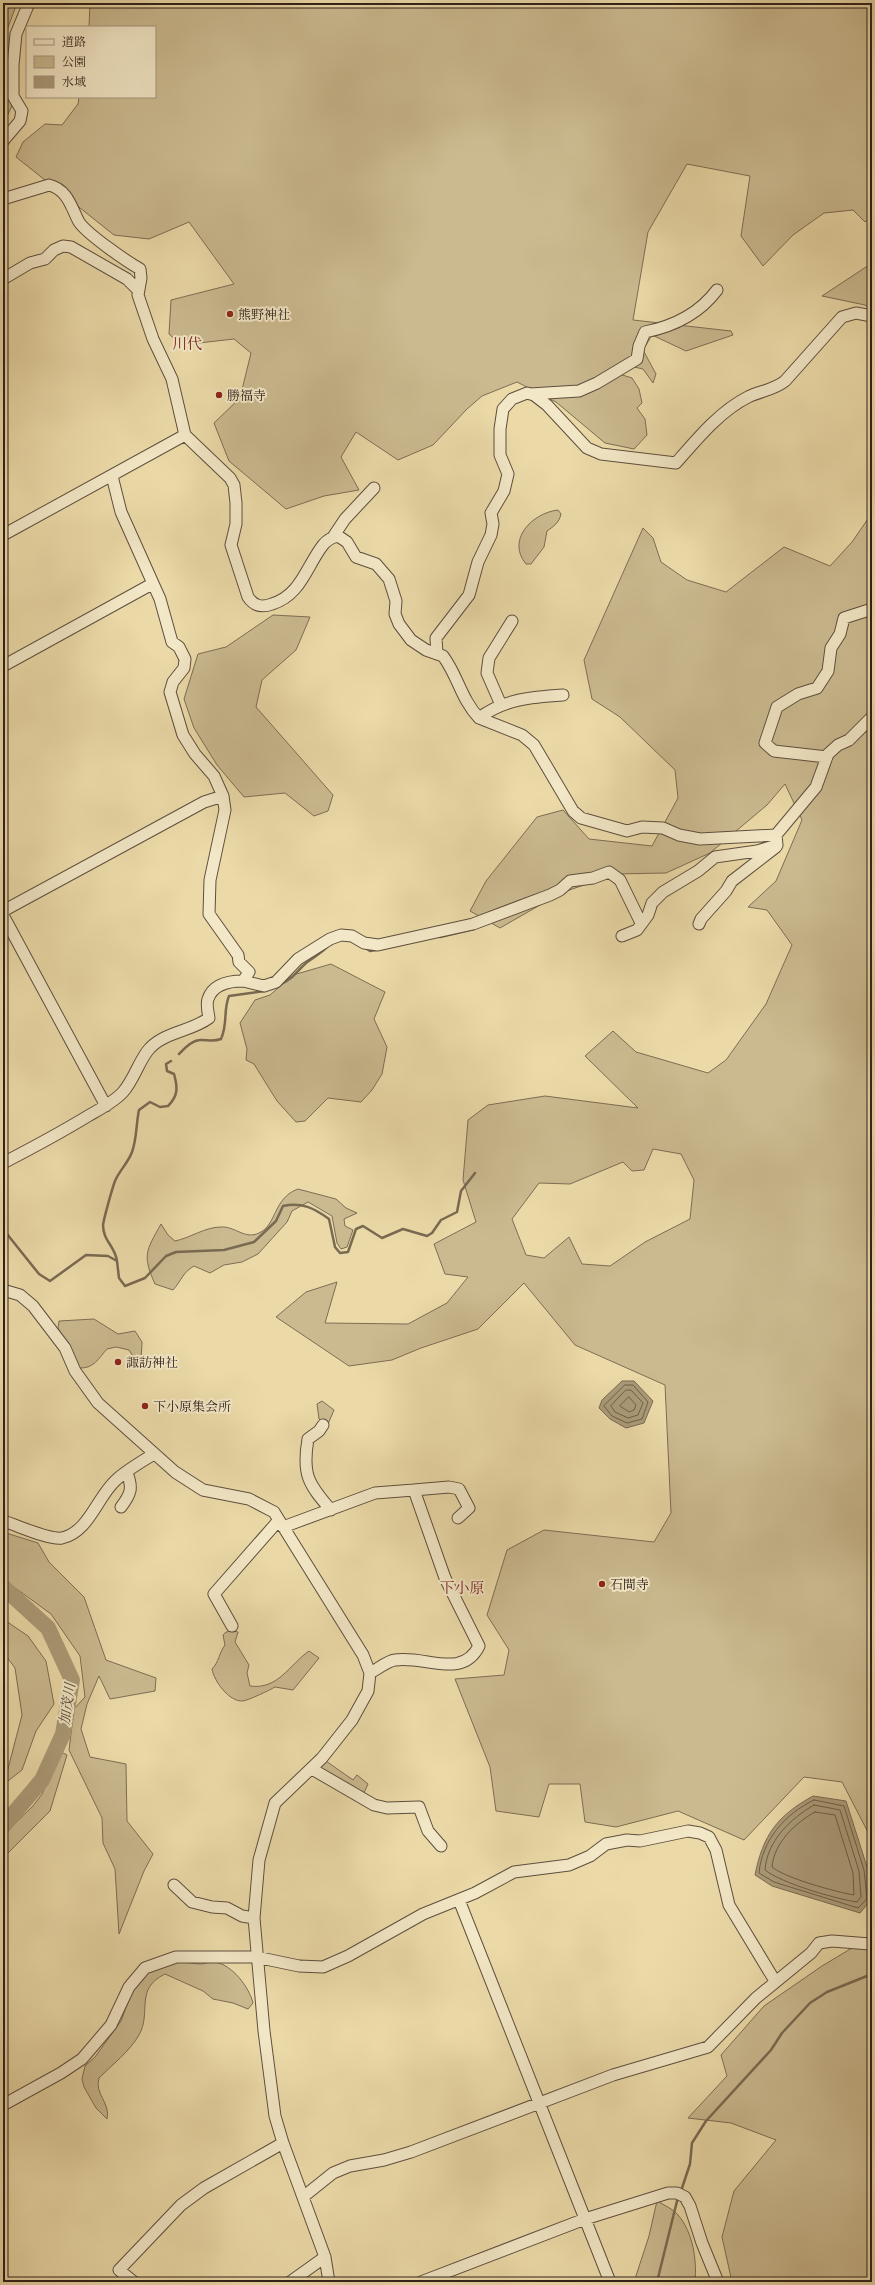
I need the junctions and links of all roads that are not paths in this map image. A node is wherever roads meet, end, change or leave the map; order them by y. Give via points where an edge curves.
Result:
1 (29, 3) edge
2 (3, 141) edge
3 (3, 199) edge
4 (3, 279) edge
5 (138, 290) junction
6 (717, 290) dead end
7 (872, 316) edge
8 (530, 394) junction
9 (185, 435) junction
10 (112, 476) junction
11 (374, 488) dead end
12 (3, 535) edge
13 (333, 538) junction
14 (152, 584) junction
15 (872, 609) edge
16 (512, 621) dead end
17 (437, 654) junction
18 (3, 666) edge
19 (563, 695) dead end
20 (501, 705) junction
21 (872, 717) edge
22 (479, 718) junction
23 (827, 757) junction
24 (223, 796) junction
25 (776, 840) junction
26 (3, 911) edge
27 (3, 915) edge
28 (641, 923) junction
29 (699, 924) dead end
30 (622, 936) dead end
31 (243, 982) junction
32 (106, 1106) junction
33 (3, 1163) edge
34 (3, 1290) edge
35 (323, 1425) dead end
36 (154, 1454) junction
37 (127, 1473) junction
38 (414, 1490) junction
39 (122, 1507) dead end
40 (330, 1510) junction
41 (458, 1518) dead end
42 (3, 1521) edge
43 (281, 1523) junction
44 (232, 1626) dead end
45 (370, 1673) junction
46 (312, 1769) junction
47 (441, 1846) dead end
48 (174, 1885) dead end
49 (459, 1900) junction
50 (254, 1918) junction
51 (870, 1944) dead end
52 (256, 1957) junction
53 (775, 1981) junction
54 (540, 2103) junction
55 (3, 2105) edge
56 (283, 2143) junction
57 (303, 2197) junction
58 (585, 2219) junction
59 (325, 2257) junction
60 (134, 2282) edge
61 (290, 2282) edge
62 (329, 2282) edge
63 (421, 2282) edge
64 (610, 2282) edge
65 (718, 2282) edge

1 - 2 street via 16,34 13,65 13,96 22,111 20,121
3 - 5 street via 49,185 55,187 70,201 80,222 140,269
4 - 5 street via 30,263 45,259 54,250 63,246 71,247 127,279
5 - 9 street via 153,339 172,379
6 - 8 street via 706,305 694,313 665,328 645,332 637,359 597,384 579,391
7 - 8 street via 856,313 842,317 787,379 778,386 748,397 714,422 676,463 601,454 588,448 547,405
8 - 17 street via 512,399 503,409 500,455 508,474 507,480 504,491 491,513 491,535 478,562 469,595 436,638
9 - 10 street
9 - 13 street via 230,478 234,485 236,524 231,545 252,603 265,606 288,597 299,586 324,544
10 - 12 street
10 - 14 street via 121,512
11 - 13 street via 345,519
13 - 17 street via 338,536 347,542 356,557 376,564 389,579 399,624 411,640
14 - 18 street
14 - 24 street via 160,599 172,642 179,647 185,659 184,668 173,682 170,692 183,735 214,776
15 - 23 street via 844,618 840,634 831,648 828,671 817,688 798,694 777,707 766,743 774,751
16 - 20 street via 489,658 487,673
17 - 22 street via 444,656 461,693
19 - 20 street via 525,697
20 - 22 street
21 - 23 street via 849,740 838,744
22 - 25 street via 522,735 534,745 573,810 581,818 627,831 663,828 679,835 700,839
23 - 25 street via 816,787
24 - 26 street via 204,802
24 - 31 street via 225,810 210,880 209,914 238,956 239,962 249,972
25 - 28 street via 757,851 715,857 698,871 663,892 652,903 648,915
25 - 29 street via 775,849 732,881
27 - 32 street
28 - 30 street via 637,930
28 - 31 street via 620,880 609,872 593,878 570,881 550,895 473,924 378,945 364,943 352,936 340,935 298,959 276,982 264,986
31 - 32 street via 230,981 212,991 208,999 209,1018 150,1048 123,1093
32 - 33 street
34 - 36 street via 20,1295 33,1306 65,1348 75,1372 98,1403
35 - 40 street via 308,1439 305,1472 313,1490
36 - 37 street
36 - 43 street via 175,1472 203,1490 250,1499 274,1512
37 - 39 street via 132,1487
37 - 42 street via 111,1486 83,1526 62,1538 47,1536
38 - 40 street via 375,1493
38 - 41 street via 449,1487 459,1489 469,1508
38 - 45 street via 445,1578 479,1646 474,1656 454,1665 409,1659 393,1660
40 - 43 street
43 - 44 street via 214,1594
43 - 45 street via 363,1655
45 - 46 street via 368,1691 352,1720
46 - 47 street via 374,1805 387,1808 419,1807 428,1832
46 - 50 street via 275,1803 259,1860
48 - 50 street via 192,1902 227,1908 242,1916
49 - 52 street via 423,1914 323,1967 299,1966
49 - 53 street via 514,1872 569,1865 590,1856 606,1844 627,1840 640,1841 688,1831 700,1833 709,1837 716,1850 729,1905
49 - 54 street
50 - 52 street
51 - 53 street via 832,1941 820,1943
52 - 55 street via 176,1957 145,1968 129,1986 111,2025 82,2059
52 - 56 street via 275,2116
53 - 54 street via 708,2047 613,2075
54 - 57 street via 411,2152 350,2166 333,2173
54 - 58 street
56 - 57 street
56 - 60 street via 204,2188 181,2205 119,2270
57 - 59 street
58 - 63 street
58 - 64 street
58 - 65 street via 668,2193 677,2193 685,2197 690,2206
59 - 61 street
59 - 62 street

